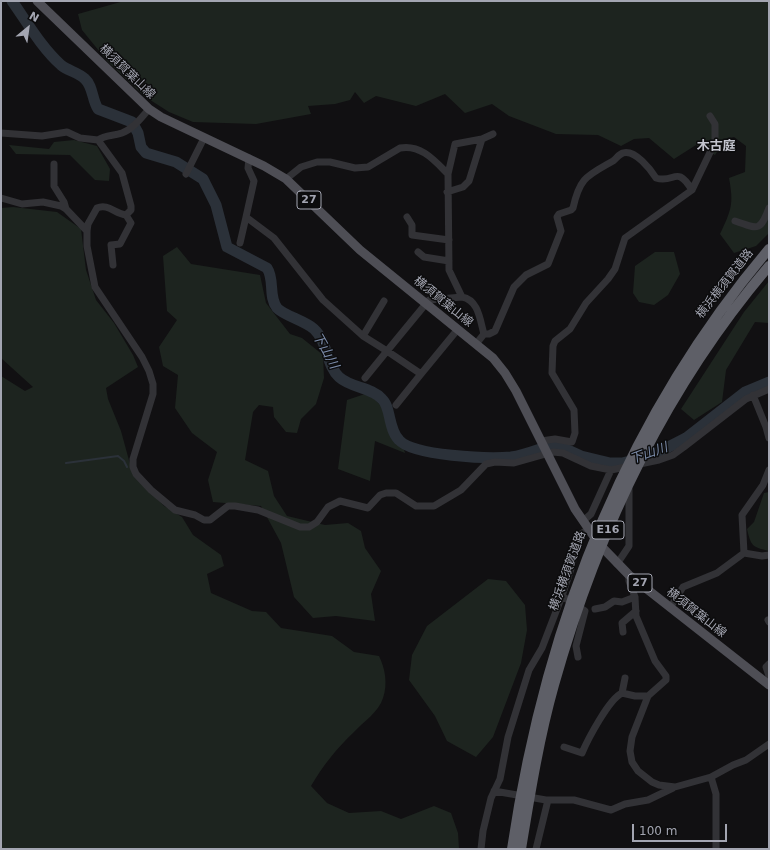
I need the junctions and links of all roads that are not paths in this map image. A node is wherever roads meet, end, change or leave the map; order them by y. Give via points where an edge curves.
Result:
1 (37, 1) edge
2 (149, 109) junction
3 (710, 116) dead end
4 (1, 133) edge
5 (493, 134) dead end
6 (204, 138) junction
7 (482, 139) junction
8 (98, 140) junction
9 (249, 158) junction
10 (54, 164) dead end
11 (188, 170) dead end
12 (448, 174) junction
13 (286, 179) junction
14 (692, 190) junction
15 (448, 192) junction
16 (1, 198) edge
17 (769, 208) edge
18 (66, 209) junction
19 (126, 215) junction
20 (407, 216) dead end
21 (246, 217) junction
22 (735, 221) dead end
23 (87, 231) junction
24 (449, 240) junction
25 (240, 243) dead end
26 (769, 249) edge
27 (418, 252) dead end
28 (448, 261) junction
29 (113, 265) dead end
30 (769, 266) edge
31 (462, 297) junction
32 (384, 301) dead end
33 (426, 303) junction
34 (458, 329) junction
35 (484, 334) junction
36 (363, 336) junction
37 (476, 344) junction
38 (387, 351) junction
39 (421, 374) junction
40 (365, 378) dead end
41 (769, 389) edge
42 (753, 395) junction
43 (396, 405) dead end
44 (769, 438) edge
45 (544, 447) junction
46 (629, 467) junction
47 (611, 470) junction
48 (769, 470) edge
49 (585, 525) junction
50 (744, 553) junction
51 (769, 555) edge
52 (617, 564) junction
53 (629, 575) junction
54 (562, 596) junction
55 (635, 597) junction
56 (670, 608) junction
57 (594, 609) dead end
58 (636, 611) junction
59 (623, 632) dead end
60 (562, 643) junction
61 (578, 657) dead end
62 (769, 664) edge
63 (626, 678) dead end
64 (769, 682) edge
65 (622, 693) junction
66 (648, 696) junction
67 (769, 744) edge
68 (564, 747) dead end
69 (711, 777) junction
70 (675, 787) junction
71 (496, 791) junction
72 (547, 800) junction
73 (481, 849) edge
74 (512, 849) edge
75 (521, 849) edge
76 (536, 849) edge
77 (716, 849) edge

1 - 2 main road, 横須賀葉山線 / 27
2 - 6 main road, 横須賀葉山線 / 27
2 - 8 street via 131,128
3 - 14 street via 716,128 715,142
4 - 8 street via 42,136 67,132 80,138
5 - 7 street
6 - 9 main road, 横須賀葉山線 / 27
6 - 11 street
7 - 12 street via 455,144
7 - 15 street via 469,181 462,187
8 - 19 street via 122,173 131,206
9 - 13 main road, 横須賀葉山線 / 27
9 - 21 street via 248,168 254,181
10 - 18 street via 54,186
12 - 13 street via 425,153 406,147 368,167 355,168 330,162 308,164
12 - 15 street
13 - 33 main road, 横須賀葉山線 / 27 via 354,245
14 - 35 street via 680,176 660,180 656,178 650,168 629,153 623,153 595,170 578,188 573,208 557,217 561,231 548,264 526,275 514,287 495,331
14 - 45 street via 625,238 615,269 586,303 570,329 555,341 552,373 574,410 575,433 572,442 555,439
15 - 24 street
16 - 18 street via 22,204 53,203
17 - 22 street via 764,222 758,226
18 - 23 street
19 - 23 street via 102,206 97,208
19 - 29 street via 130,223 127,230 120,244 111,245
20 - 24 street via 412,225 412,235
21 - 25 street
21 - 36 street via 274,238 323,300
23 - 45 street via 87,246 95,287 142,357 153,384 133,467 151,490 175,510 210,520 228,506 235,506 258,510 300,527 317,522 334,503 340,501 368,508 380,495 386,493 396,493 416,506 434,506 462,490 486,464 514,463
24 - 28 street
26 - 60 highway, 横浜横須賀道路 / E16 via 699,339 623,472 582,570
27 - 28 street via 424,257
28 - 31 street via 449,270
30 - 60 highway, 横浜横須賀道路 / E16 via 733,310 662,419 616,513
31 - 33 street via 429,300
31 - 35 street via 474,302
32 - 36 street
33 - 34 main road, 横須賀葉山線 / 27
33 - 38 street
34 - 37 main road, 横須賀葉山線 / 27
34 - 39 street
35 - 37 street
36 - 38 street
37 - 45 main road, 横須賀葉山線 / 27 via 493,358 505,373
38 - 39 street
38 - 40 street
39 - 43 street
41 - 42 street
42 - 44 street
42 - 46 street via 673,455
45 - 47 street via 591,466
45 - 49 main road, 横須賀葉山線 / 27
46 - 47 street
46 - 52 street via 629,546
47 - 49 street
48 - 50 street via 763,485 742,515
49 - 52 main road, 横須賀葉山線 / 27
49 - 54 street via 577,540
50 - 51 street
50 - 56 street via 717,573 683,587
52 - 53 main road, 横須賀葉山線 / 27
53 - 55 street
53 - 56 main road, 横須賀葉山線 / 27
54 - 61 street via 586,611 576,646
54 - 71 street via 542,648 529,670 508,737
55 - 57 street via 622,602 614,601 605,607
55 - 58 street
56 - 64 main road, 横須賀葉山線 / 27
58 - 59 street via 622,623
58 - 66 street via 652,655 666,676 665,683
60 - 74 highway, 横浜横須賀道路 / E16 via 534,725
60 - 75 highway, 横浜横須賀道路 / E16
62 - 64 street via 766,667
63 - 65 street
65 - 66 street
65 - 68 street via 614,699 589,736 582,753
66 - 70 street via 632,737 632,762 638,771 652,782 659,786
67 - 69 street via 746,760
69 - 70 street
69 - 77 street via 716,794
70 - 72 street via 648,800 625,804 611,810 574,800
71 - 72 street
71 - 73 street via 483,831
72 - 76 street

